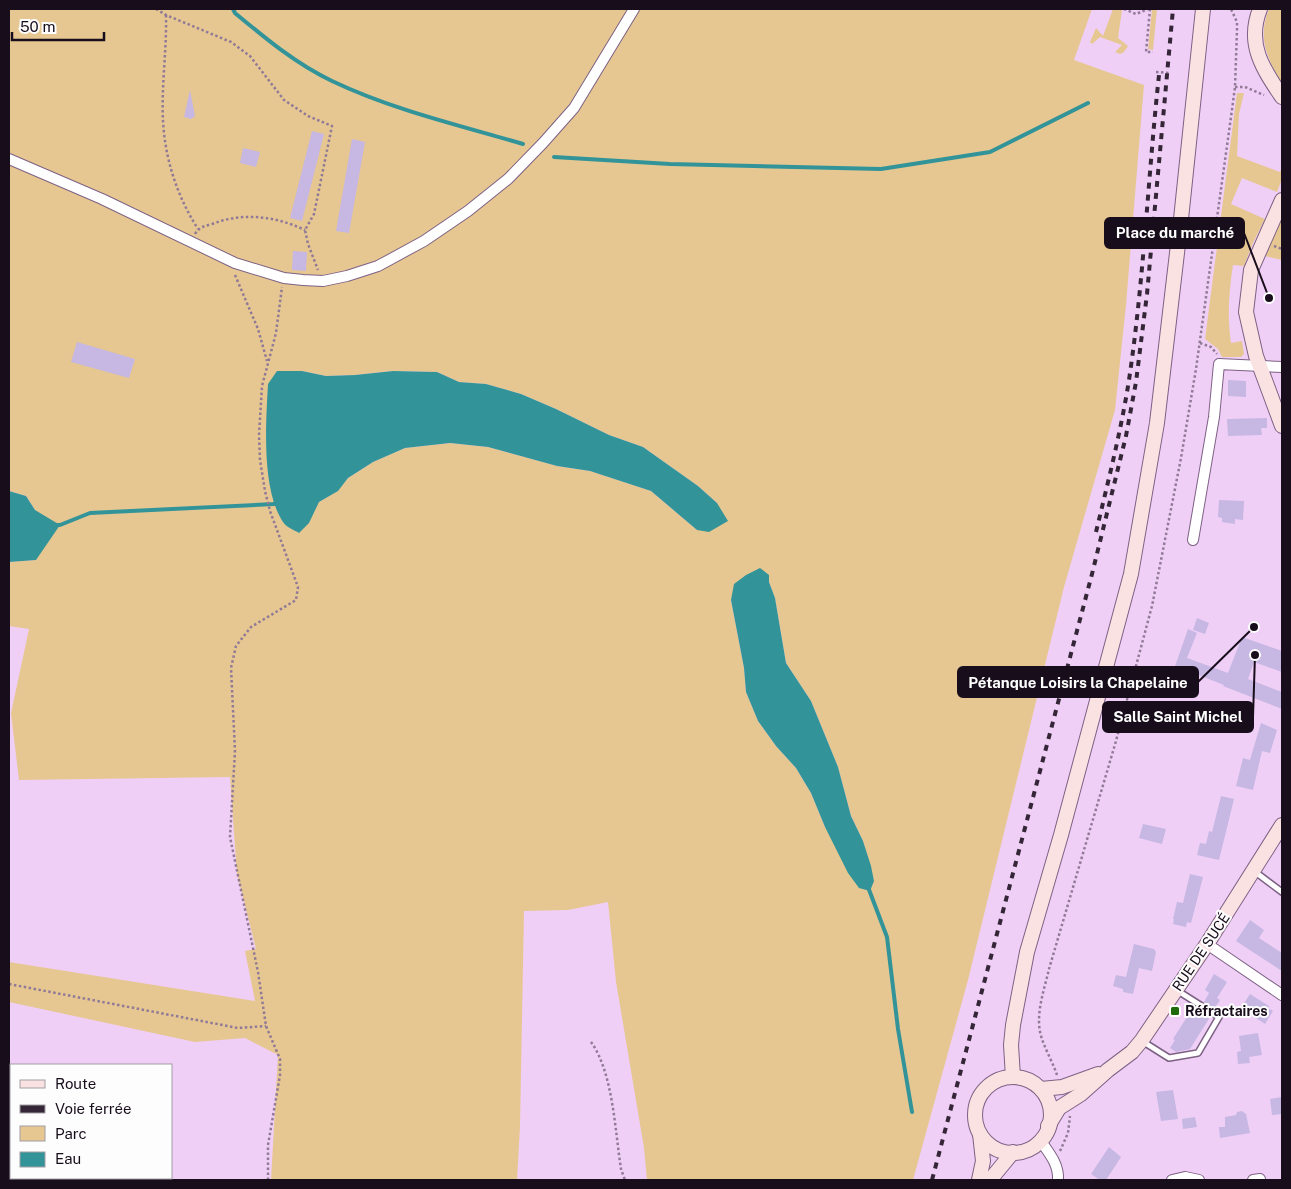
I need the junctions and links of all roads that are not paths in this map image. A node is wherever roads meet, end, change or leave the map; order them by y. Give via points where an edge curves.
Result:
1 (634, 9) edge
2 (1203, 9) edge
3 (1260, 9) edge
4 (1282, 96) edge
5 (9, 159) edge
6 (1282, 200) edge
7 (1260, 366) junction
8 (1282, 367) edge
9 (1282, 426) edge
10 (1193, 540) dead end
11 (1282, 825) edge
12 (1278, 840) edge
13 (1254, 871) junction
14 (1282, 892) edge
15 (1208, 944) junction
16 (1176, 990) junction
17 (1282, 995) edge
18 (1142, 1040) junction
19 (1108, 1070) junction
20 (1012, 1077) junction
21 (1041, 1089) junction
22 (1048, 1126) junction
23 (980, 1133) junction
24 (1040, 1140) junction
25 (1013, 1152) junction
26 (979, 1180) edge
27 (990, 1180) edge
28 (1058, 1180) edge
29 (1172, 1180) edge
30 (1199, 1180) edge

1 - 5 street via 574,108 508,179 424,241 378,266 348,276 323,281 284,278 228,260
2 - 20 main road via 1158,413 1131,574 1027,952 1013,1025
3 - 4 main road via 1255,27 1256,47 1264,69
6 - 7 main road via 1251,270 1246,312
7 - 8 street
7 - 9 main road
7 - 10 street via 1219,364 1214,417
11 - 12 main road, RUE DE SUCÉ
12 - 13 main road, RUE DE SUCÉ
13 - 14 lane
13 - 15 main road, RUE DE SUCÉ
15 - 16 main road, RUE DE SUCÉ
15 - 17 street
16 - 18 main road, RUE DE SUCÉ
16 - 18 lane via 1219,1017 1198,1053 1169,1058
18 - 19 main road, RUE DE SUCÉ
19 - 21 main road, RUE DE SUCÉ via 1062,1087
19 - 22 main road, RUE DE SUCÉ via 1059,1108
20 - 21 main road via 1028,1080
20 - 23 main road via 999,1080 982,1093 975,1112
21 - 22 main road via 1050,1111
22 - 24 main road
23 - 25 main road via 991,1146
23 - 26 main road via 983,1161
24 - 25 main road via 1028,1149
24 - 28 street via 1054,1160
25 - 27 main road
29 - 30 street via 1185,1177

